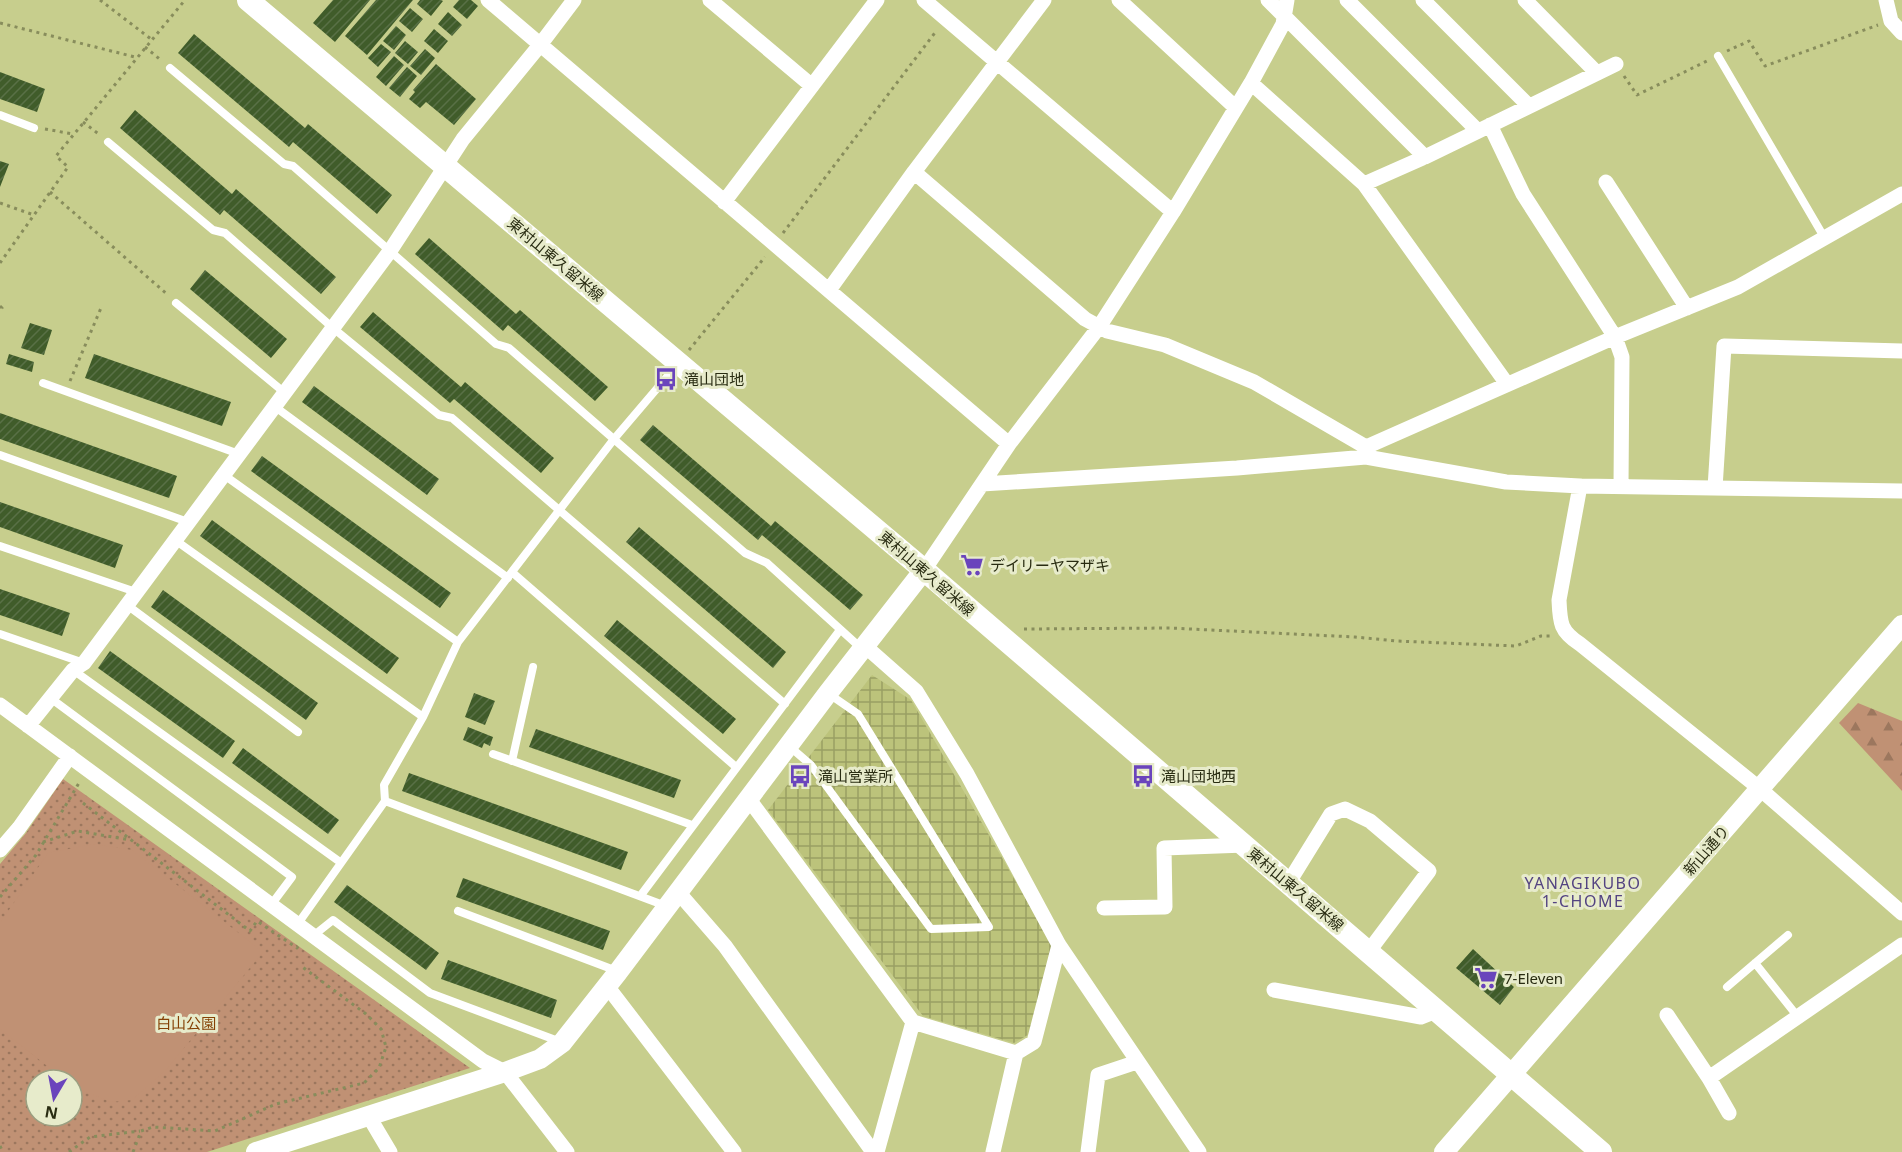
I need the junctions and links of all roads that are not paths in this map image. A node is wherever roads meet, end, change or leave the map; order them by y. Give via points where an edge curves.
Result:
1 (248, 0) edge
2 (488, 0) edge
3 (574, 0) edge
4 (710, 0) edge
5 (877, 0) edge
6 (924, 0) edge
7 (1044, 0) edge
8 (1119, 0) edge
9 (1268, 0) edge
10 (1347, 0) edge
11 (1423, 0) edge
12 (1525, 0) edge
13 (1886, 0) edge
14 (1287, 1) edge
15 (1284, 17) junction
16 (1902, 33) edge
17 (540, 45) junction
18 (1718, 56) road end
19 (997, 62) junction
20 (1616, 64) road end
21 (170, 68) road end
22 (1596, 72) junction
23 (1251, 83) junction
24 (812, 86) junction
25 (1529, 106) junction
26 (1236, 108) junction
27 (0, 115) edge
28 (34, 128) road end
29 (1484, 128) junction
30 (108, 142) road end
31 (1425, 157) junction
32 (445, 165) junction
33 (914, 172) junction
34 (1606, 182) dead end
35 (1364, 184) junction
36 (1902, 194) edge
37 (724, 202) junction
38 (1173, 212) junction
39 (1824, 237) junction
40 (390, 250) junction
41 (829, 290) junction
42 (176, 303) road end
43 (1687, 308) junction
44 (1099, 327) junction
45 (333, 328) junction
46 (1615, 337) junction
47 (1902, 351) edge
48 (679, 363) junction
49 (43, 383) dead end
50 (1507, 384) junction
51 (285, 393) junction
52 (274, 406) junction
53 (614, 440) junction
54 (1009, 444) junction
55 (1366, 452) junction
56 (239, 454) junction
57 (0, 455) edge
58 (224, 474) junction
59 (982, 484) junction
60 (1580, 486) junction
61 (1621, 486) junction
62 (1715, 488) junction
63 (1902, 491) edge
64 (561, 511) junction
65 (188, 522) junction
66 (175, 540) junction
67 (0, 546) edge
68 (924, 570) junction
69 (511, 576) junction
70 (131, 598) junction
71 (1902, 625) edge
72 (840, 630) junction
73 (0, 634) edge
74 (458, 642) junction
75 (864, 647) junction
76 (78, 666) junction
77 (533, 668) dead end
78 (828, 693) junction
79 (50, 697) junction
80 (785, 704) junction
81 (0, 705) edge
82 (423, 717) junction
83 (28, 726) junction
84 (297, 732) dead end
85 (788, 746) junction
86 (493, 754) dead end
87 (70, 756) junction
88 (513, 761) junction
89 (736, 767) junction
90 (1760, 788) junction
91 (748, 798) junction
92 (386, 801) junction
93 (692, 825) junction
94 (1245, 845) junction
95 (0, 850) edge
96 (340, 862) junction
97 (1289, 882) junction
98 (641, 895) junction
99 (673, 899) junction
100 (271, 905) junction
101 (1104, 908) dead end
102 (458, 911) dead end
103 (1902, 913) edge
104 (306, 931) junction
105 (1788, 935) dead end
106 (1059, 945) junction
107 (1902, 945) edge
108 (1369, 951) junction
109 (1755, 963) junction
110 (612, 979) junction
111 (1727, 987) dead end
112 (1274, 990) dead end
113 (1436, 1011) junction
114 (1667, 1015) dead end
115 (1798, 1017) junction
116 (913, 1022) junction
117 (562, 1043) junction
118 (1016, 1053) junction
119 (1137, 1062) junction
120 (505, 1072) junction
121 (1510, 1075) junction
122 (1708, 1078) junction
123 (1729, 1113) dead end
124 (368, 1115) junction
125 (256, 1152) edge
126 (390, 1152) edge
127 (567, 1152) edge
128 (734, 1152) edge
129 (875, 1152) edge
130 (993, 1152) edge
131 (1088, 1152) edge
132 (1199, 1152) edge
133 (1444, 1152) edge
134 (1601, 1152) edge

1 - 32 main road, 東村山東久留米線
2 - 17 street
3 - 17 street
4 - 24 street
5 - 24 street
6 - 19 street
7 - 19 street
8 - 26 street
9 - 15 street
10 - 29 street
11 - 25 street
12 - 22 street
13 - 16 street via 1891,21
14 - 15 street
15 - 23 street
15 - 31 street
17 - 32 street
17 - 37 street
18 - 39 lane
19 - 33 street
19 - 38 street
20 - 22 street
21 - 40 lane
22 - 25 street
23 - 26 street
23 - 35 street
24 - 37 street
25 - 29 street
26 - 38 street
27 - 28 lane
29 - 31 street
29 - 46 street
30 - 45 lane via 213,230 225,233
31 - 35 street
32 - 40 street
32 - 48 main road, 東村山東久留米線
33 - 41 street
33 - 44 street
34 - 43 street
35 - 50 street
36 - 39 street
37 - 41 street
38 - 44 street
39 - 43 street via 1738,287
40 - 45 street
40 - 53 lane via 496,344 508,348
41 - 54 street
42 - 51 lane
43 - 46 street
44 - 54 street
44 - 55 street via 1165,345 1254,382
45 - 51 street
45 - 64 lane via 439,415 452,418
46 - 50 street
46 - 61 street via 1622,357
47 - 62 street via 1724,346
48 - 53 lane
48 - 68 main road, 東村山東久留米線
49 - 56 lane
50 - 55 street
51 - 52 street
52 - 56 street
52 - 69 lane
53 - 64 lane
53 - 72 lane via 745,553 767,563
54 - 59 street
55 - 59 street via 1237,468
55 - 60 street via 1506,482
56 - 58 street
57 - 65 lane
58 - 65 street
58 - 74 lane
59 - 68 street
60 - 61 street
60 - 90 street via 1559,600 1565,634
61 - 62 street
62 - 63 street
64 - 69 lane
64 - 80 lane
65 - 66 street
66 - 70 street
66 - 82 lane
67 - 70 lane
68 - 75 street
68 - 94 main road, 東村山東久留米線
69 - 74 lane
69 - 89 lane
70 - 76 street
70 - 84 lane
71 - 90 street, 新山通り
72 - 75 lane
72 - 80 lane
73 - 76 lane
74 - 82 lane
75 - 78 street
75 - 106 street via 916,691 967,774
76 - 79 street
76 - 96 lane
77 - 88 lane
78 - 85 street
78 - 85 lane via 858,714 989,927 931,929 811,765
79 - 83 street
79 - 100 lane via 292,877
80 - 89 lane
81 - 83 street
82 - 92 lane via 384,785
83 - 87 street
85 - 91 street
86 - 88 lane
87 - 95 street
87 - 100 street
88 - 93 lane
89 - 93 lane
90 - 103 street
90 - 121 street, 新山通り
91 - 99 street
91 - 116 street
92 - 96 lane
92 - 98 lane
93 - 98 lane
94 - 97 main road, 東村山東久留米線
94 - 101 street via 1164,848 1165,907
96 - 104 lane
97 - 108 main road, 東村山東久留米線
97 - 108 street via 1331,814 1345,809 1370,821 1429,871
98 - 99 lane
99 - 110 street
99 - 129 street via 724,946
100 - 104 street
102 - 110 lane
104 - 117 lane via 333,920 430,993
104 - 120 street via 483,1061
105 - 109 lane
106 - 118 street via 1034,1042
106 - 119 street
107 - 115 street
108 - 113 main road, 東村山東久留米線
109 - 111 lane
109 - 115 lane
110 - 117 street
110 - 128 street
112 - 113 street via 1421,1017
113 - 121 main road, 東村山東久留米線
114 - 122 street
115 - 122 street
116 - 118 street
116 - 129 street
117 - 120 street via 540,1059
118 - 130 street
119 - 131 street via 1098,1075
119 - 132 street
120 - 124 street
120 - 127 street
121 - 133 street, 新山通り
121 - 134 main road, 東村山東久留米線
122 - 123 street
124 - 125 street
124 - 126 street

